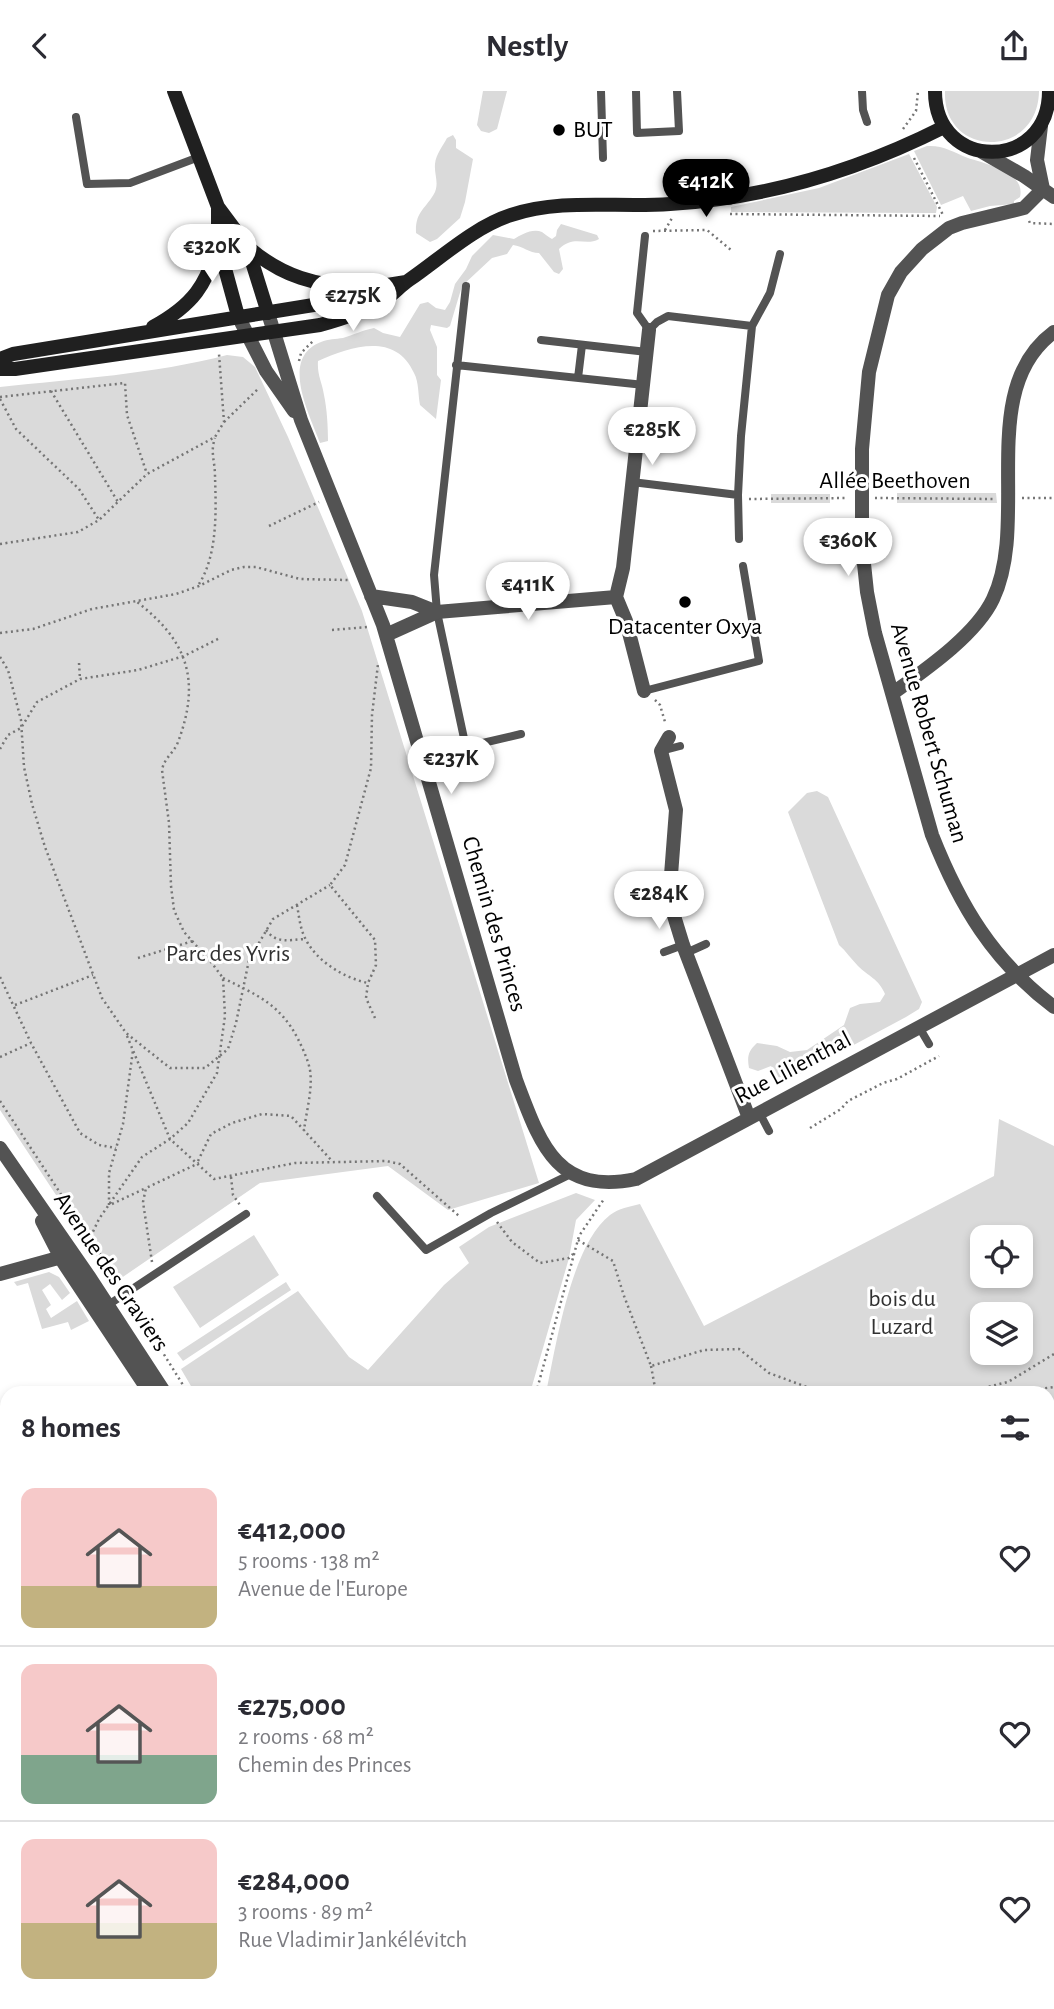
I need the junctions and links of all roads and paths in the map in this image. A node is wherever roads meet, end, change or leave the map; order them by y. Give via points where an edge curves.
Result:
1 (174, 91) edge
2 (601, 91) edge
3 (636, 91) edge
4 (677, 91) edge
5 (862, 91) edge
6 (918, 91) edge
7 (935, 91) edge
8 (1049, 91) edge
9 (76, 117) dead end
10 (867, 122) dead end
11 (1041, 126) junction
12 (944, 127) junction
13 (907, 145) junction
14 (982, 152) junction
15 (199, 157) junction
16 (603, 158) dead end
17 (1049, 193) edge
18 (218, 207) junction
19 (726, 214) dead end
20 (662, 215) dead end
21 (1030, 223) dead end
22 (1054, 224) edge
23 (665, 230) junction
24 (645, 236) joint
25 (218, 243) junction
26 (247, 246) junction
27 (731, 250) dead end
28 (780, 254) dead end
29 (408, 281) junction
30 (466, 286) dead end
31 (375, 287) junction
32 (268, 313) junction
33 (238, 316) junction
34 (752, 326) junction
35 (649, 330) junction
36 (1054, 332) edge
37 (142, 333) junction
38 (275, 333) junction
39 (248, 337) junction
40 (314, 340) dead end
41 (541, 340) dead end
42 (217, 341) junction
43 (582, 345) junction
44 (647, 352) junction
45 (0, 359) edge
46 (456, 365) junction
47 (286, 367) junction
48 (0, 369) edge
49 (266, 371) junction
50 (578, 378) junction
51 (644, 385) junction
52 (51, 391) junction
53 (0, 397) edge
54 (301, 421) junction
55 (224, 422) junction
56 (215, 437) junction
57 (147, 474) junction
58 (632, 482) junction
59 (738, 495) junction
60 (332, 496) junction
61 (862, 498) junction
62 (1054, 498) edge
63 (1008, 499) junction
64 (118, 502) junction
65 (99, 520) junction
66 (269, 527) dead end
67 (739, 539) dead end
68 (0, 544) edge
69 (743, 566) dead end
70 (365, 580) junction
71 (197, 587) junction
72 (371, 596) junction
73 (615, 597) junction
74 (137, 602) junction
75 (437, 612) junction
76 (332, 630) dead end
77 (384, 630) junction
78 (0, 633) edge
79 (220, 638) dead end
80 (184, 656) junction
81 (0, 657) edge
82 (79, 663) dead end
83 (378, 664) dead end
84 (80, 679) junction
85 (644, 691) junction
86 (893, 693) junction
87 (21, 728) junction
88 (521, 734) dead end
89 (674, 742) joint
90 (0, 749) edge
91 (330, 885) junction
92 (297, 905) junction
93 (646, 910) dead end
94 (672, 911) junction
95 (266, 930) junction
96 (305, 939) junction
97 (193, 941) junction
98 (706, 944) dead end
99 (685, 949) junction
100 (664, 952) dead end
101 (1054, 955) edge
102 (138, 958) dead end
103 (93, 975) junction
104 (1015, 975) junction
105 (0, 977) edge
106 (223, 978) junction
107 (368, 983) junction
108 (243, 988) junction
109 (14, 1006) junction
110 (1054, 1007) edge
111 (374, 1018) dead end
112 (919, 1027) junction
113 (126, 1033) junction
114 (31, 1043) junction
115 (929, 1044) dead end
116 (133, 1050) junction
117 (219, 1056) junction
118 (939, 1056) dead end
119 (0, 1057) edge
120 (0, 1101) edge
121 (754, 1115) junction
122 (810, 1128) dead end
123 (304, 1131) junction
124 (769, 1131) dead end
125 (170, 1139) junction
126 (116, 1148) junction
127 (0, 1149) edge
128 (332, 1161) junction
129 (198, 1163) junction
130 (571, 1174) junction
131 (231, 1177) junction
132 (588, 1181) joint
133 (146, 1188) junction
134 (377, 1196) dead end
135 (604, 1199) dead end
136 (109, 1205) junction
137 (491, 1213) junction
138 (246, 1214) joint
139 (469, 1226) junction
140 (90, 1238) junction
141 (578, 1240) junction
142 (575, 1253) junction
143 (67, 1256) junction
144 (154, 1273) junction
145 (0, 1275) edge
146 (126, 1293) junction
147 (103, 1308) junction
148 (1054, 1354) edge
149 (651, 1366) junction
150 (146, 1386) edge
151 (160, 1386) edge
152 (184, 1386) edge
153 (538, 1386) edge
154 (655, 1386) edge
155 (804, 1386) edge
156 (991, 1386) edge

1 - 15 main road
2 - 16 lane
3 - 4 lane via 637,133 679,131
5 - 10 lane
6 - 13 path via 913,118 900,131
7 - 12 main road via 936,111
8 - 11 main road
9 - 15 lane via 87,184 130,183
11 - 14 main road via 1015,148
11 - 17 street via 1037,160
12 - 13 main road
12 - 14 main road via 954,139
13 - 19 path via 943,216
13 - 29 main road via 810,182 741,198 530,209 487,226
14 - 17 street
15 - 18 main road
17 - 61 street, Avenue Robert Schuman via 1024,208 950,228 901,272 888,295 869,372
18 - 25 main road
18 - 26 main road
20 - 23 path via 674,215
21 - 22 path
23 - 24 path
23 - 27 path via 707,230
24 - 35 lane via 637,313
25 - 33 main road
25 - 37 main road via 201,287 169,318
26 - 31 main road via 307,282
26 - 32 main road
28 - 34 lane via 770,293
29 - 31 main road
29 - 38 main road via 386,299 344,318
30 - 46 lane
31 - 32 main road via 332,302
32 - 33 main road
32 - 38 street, Chemin des Princes
33 - 37 main road
33 - 39 street, Chemin des Princes
34 - 35 lane via 668,316
34 - 59 lane
35 - 44 street
36 - 63 street via 1032,351 1018,377 1012,405
37 - 45 main road via 13,353
38 - 39 main road
38 - 47 street, Chemin des Princes
39 - 42 main road
39 - 49 street, Chemin des Princes
40 - 47 path via 301,353 298,365
41 - 43 lane
42 - 48 main road
42 - 55 path
43 - 44 lane
43 - 50 lane
44 - 51 street
46 - 50 lane
46 - 75 lane via 434,575
47 - 54 street, Chemin des Princes
49 - 54 street, Chemin des Princes
49 - 55 path via 258,390
50 - 51 lane
51 - 58 street
52 - 53 path
52 - 57 path via 125,383 127,415
52 - 64 path
53 - 65 path via 16,429 79,488
54 - 60 street, Chemin des Princes
55 - 56 path
56 - 57 path
56 - 71 path via 214,540
57 - 64 path
58 - 59 lane
58 - 73 street via 623,568
59 - 61 path, Allée Beethoven via 747,499
59 - 67 lane
60 - 66 path
60 - 70 street, Chemin des Princes
61 - 63 path, Allée Beethoven
61 - 86 street, Avenue Robert Schuman via 867,592
62 - 63 path, Allée Beethoven
63 - 86 street via 1002,573 988,609 972,630
64 - 65 path
65 - 68 path via 78,531
69 - 85 lane via 759,661
70 - 71 path via 300,579 244,567
70 - 72 street, Chemin des Princes
71 - 74 path
72 - 75 street via 412,602
72 - 77 street, Chemin des Princes
73 - 75 street
73 - 85 street
74 - 78 path
74 - 80 path via 159,619
75 - 77 street
75 - 88 lane via 465,743
76 - 77 path
77 - 130 street, Chemin des Princes via 516,1080 549,1153
79 - 80 path
80 - 84 path via 138,670
80 - 97 path via 189,697 177,745 162,770 174,910
81 - 87 path via 8,670
82 - 84 path
83 - 91 path via 371,768 345,865
84 - 87 path via 37,702
85 - 89 path via 660,705
86 - 104 street, Avenue Robert Schuman via 944,864 966,908
87 - 90 path via 8,735
87 - 103 path via 32,804
89 - 94 street via 661,751 676,810
91 - 92 path
91 - 107 path via 375,940 376,965
92 - 95 path via 273,919
92 - 96 path
93 - 94 lane
94 - 99 street
95 - 96 path via 279,941
95 - 108 path via 249,960
96 - 107 path via 314,952 350,979
97 - 102 path
97 - 106 path
98 - 99 lane
99 - 100 lane
99 - 121 street
101 - 104 street, Rue Lilienthal
103 - 109 path
103 - 113 path via 102,998
104 - 110 street, Avenue Robert Schuman
104 - 112 street, Rue Lilienthal
105 - 109 path
106 - 108 path
106 - 117 path via 225,1016
107 - 111 path via 366,998
108 - 117 path via 228,1048
108 - 123 path via 274,1006 303,1048 310,1069
109 - 114 path
112 - 115 lane
112 - 121 street, Rue Lilienthal
113 - 116 path
113 - 117 path via 170,1068 205,1068
114 - 119 path
114 - 126 path via 80,1133 99,1146
116 - 125 path
116 - 126 path
117 - 125 path via 217,1073 188,1123
118 - 122 path via 848,1101
120 - 140 path
121 - 124 lane
121 - 132 street, Rue Lilienthal via 636,1179 613,1184
123 - 128 path
123 - 129 path via 291,1116 262,1114 232,1123 211,1134
125 - 129 path
125 - 136 path via 142,1157
126 - 136 path
127 - 143 street, Avenue des Graviers
128 - 131 path via 295,1163
128 - 139 path via 400,1164
129 - 131 path via 214,1179
129 - 133 path
130 - 132 street, Chemin des Princes
130 - 137 lane
131 - 138 path via 233,1195
133 - 136 path
133 - 144 path via 143,1202
134 - 139 lane via 426,1250
135 - 141 path
136 - 140 path
137 - 139 lane
137 - 142 path via 512,1242 540,1263
138 - 144 lane
140 - 146 path
141 - 142 path
141 - 149 path via 613,1261
142 - 153 path
143 - 145 street
143 - 147 street, Avenue des Graviers
144 - 146 lane
146 - 147 lane
146 - 152 path
147 - 150 street, Avenue des Graviers
147 - 151 street, Avenue des Graviers
148 - 156 path via 1007,1382
149 - 154 path
149 - 155 path via 704,1350 739,1349 769,1373

